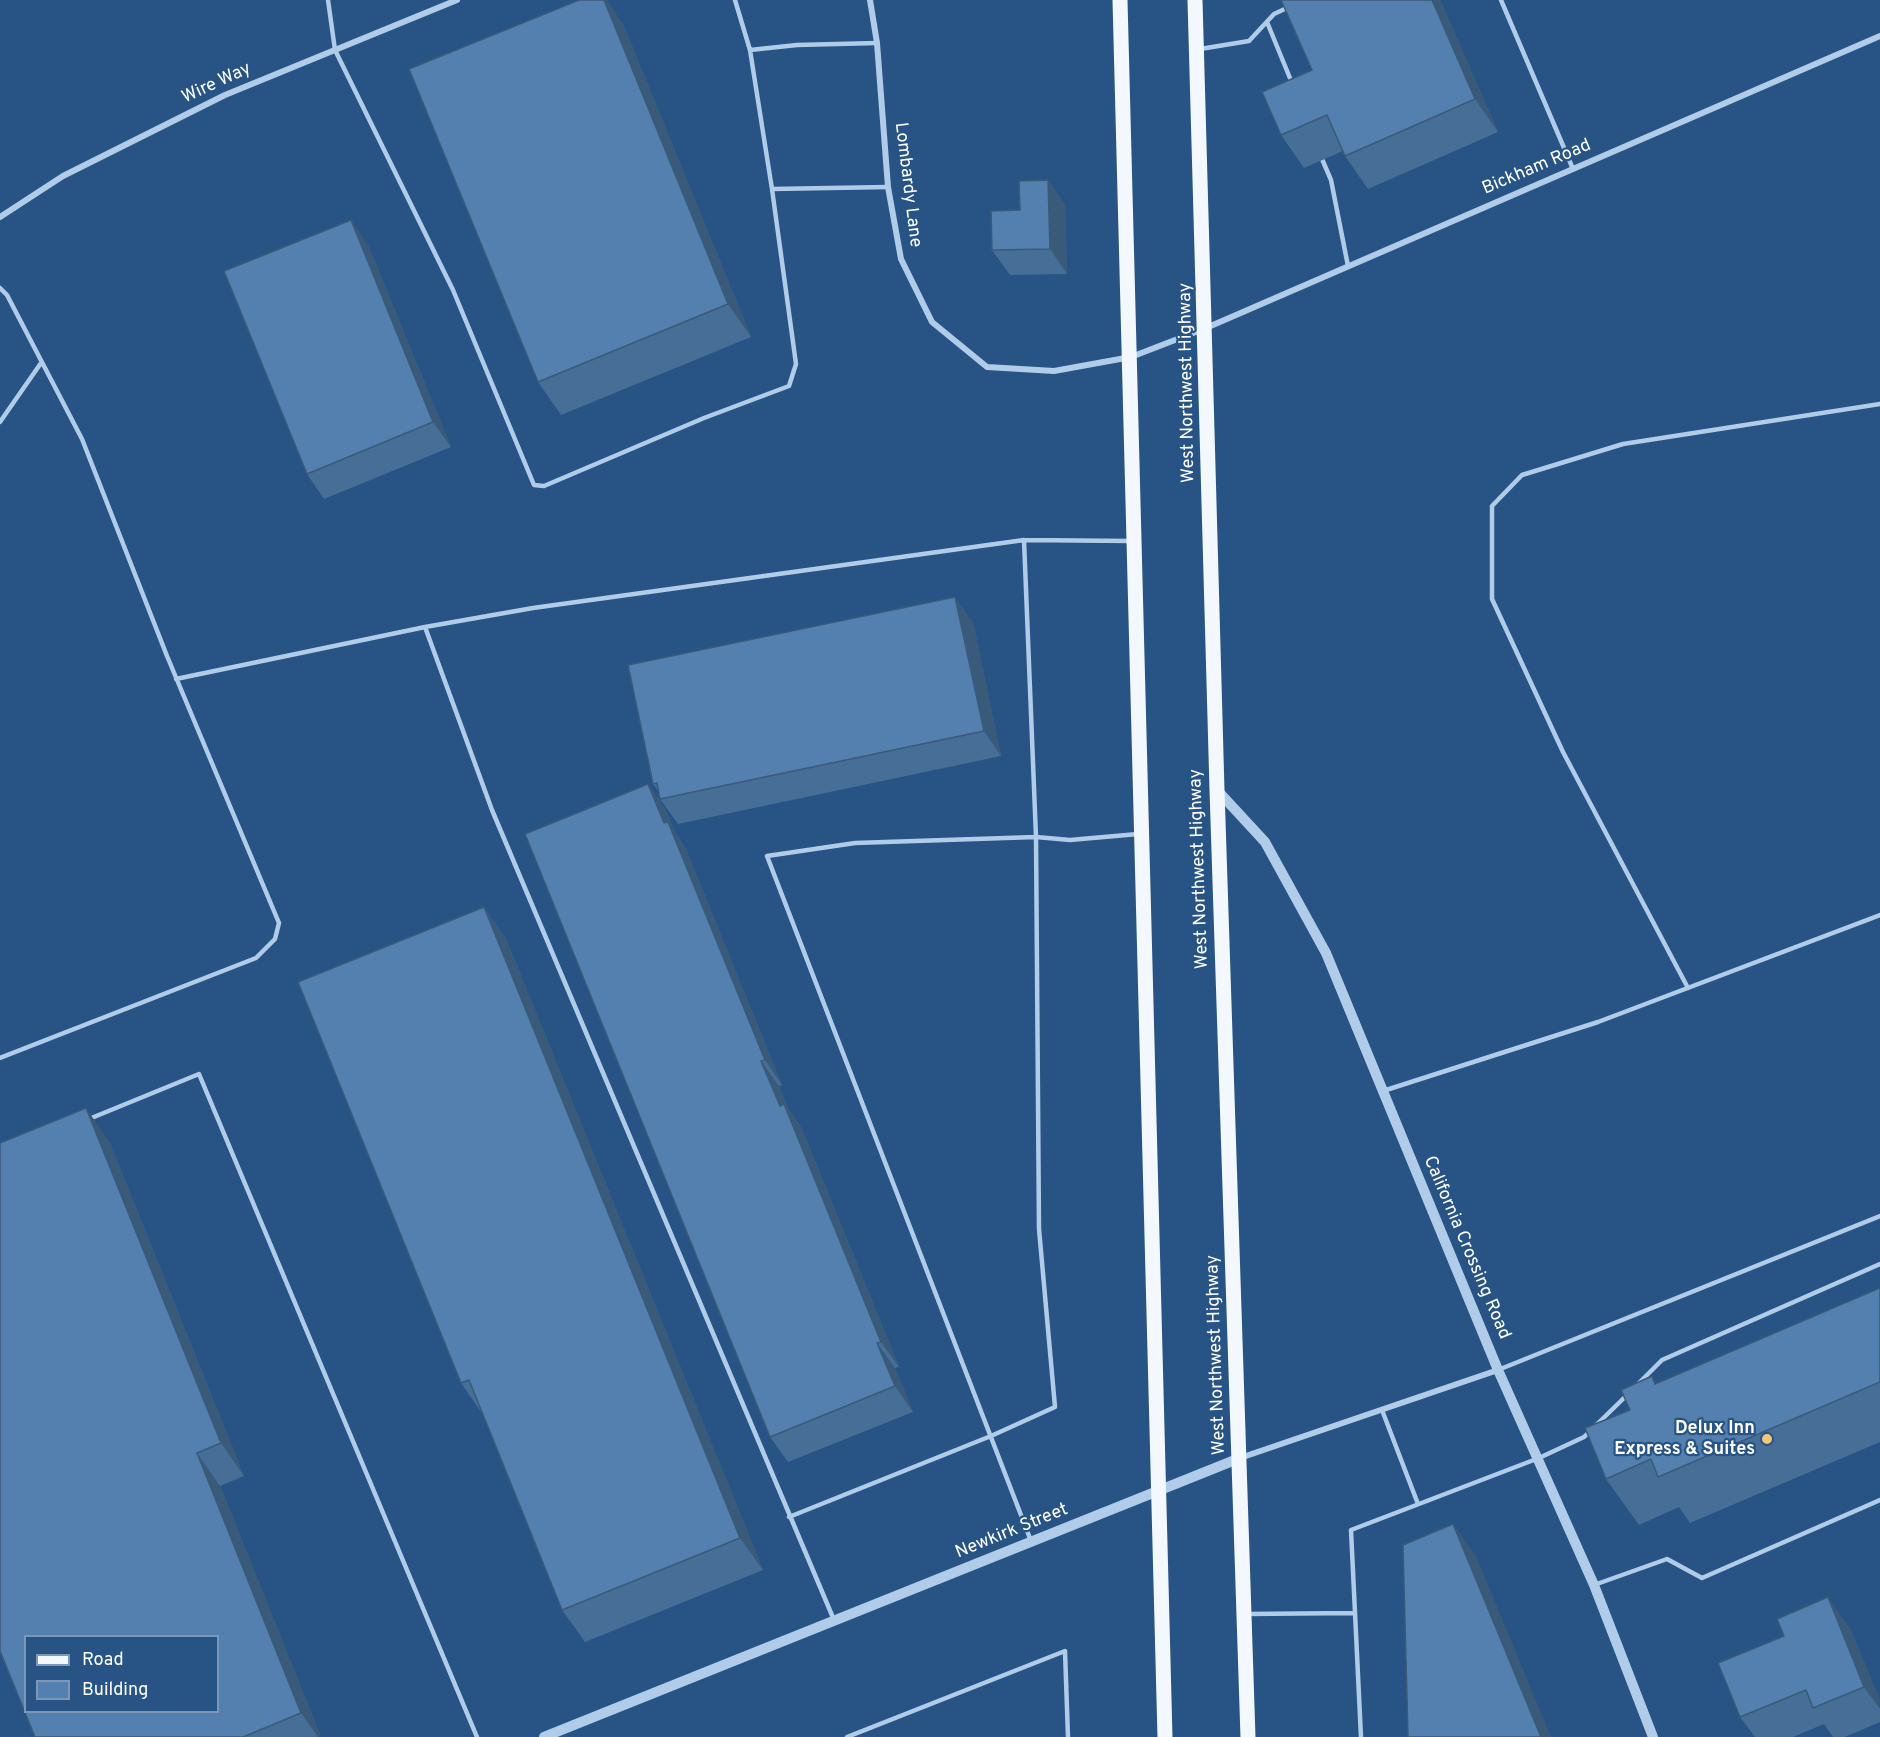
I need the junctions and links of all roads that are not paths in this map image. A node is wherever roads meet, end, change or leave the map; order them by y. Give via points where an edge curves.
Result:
1 (328, 0) edge
2 (457, 0) edge
3 (735, 0) edge
4 (870, 0) edge
5 (1120, 0) edge
6 (1196, 0) edge
7 (1501, 0) edge
8 (1295, 4) edge
9 (1267, 22) junction
10 (1880, 36) edge
11 (877, 43) junction
12 (335, 50) junction
13 (750, 50) junction
14 (1197, 50) junction
15 (1297, 95) edge
16 (1322, 159) dead end
17 (1573, 169) junction
18 (888, 187) junction
19 (772, 189) junction
20 (0, 217) edge
21 (1348, 266) junction
22 (0, 288) edge
23 (1206, 328) junction
24 (1131, 357) junction
25 (41, 363) junction
26 (1880, 404) edge
27 (0, 422) edge
28 (1024, 540) junction
29 (1135, 541) junction
30 (425, 627) junction
31 (176, 679) junction
32 (1217, 790) junction
33 (1142, 834) junction
34 (1036, 837) junction
35 (1880, 915) edge
36 (1689, 988) junction
37 (0, 1058) edge
38 (1383, 1091) junction
39 (77, 1123) edge
40 (1880, 1216) edge
41 (1880, 1264) edge
42 (1498, 1370) junction
43 (1382, 1410) junction
44 (991, 1436) junction
45 (1240, 1458) junction
46 (1539, 1458) junction
47 (1159, 1490) junction
48 (1880, 1500) edge
49 (1418, 1504) junction
50 (789, 1517) junction
51 (1031, 1541) junction
52 (1594, 1585) junction
53 (1355, 1613) junction
54 (1244, 1614) junction
55 (835, 1622) junction
56 (556, 1735) edge
57 (477, 1737) edge
58 (544, 1737) edge
59 (847, 1737) edge
60 (1068, 1737) edge
61 (1165, 1737) edge
62 (1248, 1737) edge
63 (1361, 1737) edge
64 (1653, 1737) edge

1 - 12 lane
2 - 12 street, Wire Way
3 - 13 lane
4 - 11 street, Lombardy Lane
5 - 24 main road
6 - 14 main road, West Northwest Highway
7 - 17 lane
8 - 9 lane
9 - 14 lane via 1250,41
9 - 15 lane
10 - 17 street, Bickham Road
11 - 13 lane
11 - 18 street, Lombardy Lane
12 - 19 lane via 453,290 534,485 544,486 789,386 796,364
12 - 20 street, Wire Way via 225,95 83,166
13 - 19 lane
14 - 23 main road, West Northwest Highway
16 - 21 lane via 1331,180
17 - 21 street, Bickham Road
18 - 19 lane
18 - 24 street, Lombardy Lane via 901,259 932,322 987,367 1054,371
21 - 23 street, Bickham Road
22 - 25 lane
23 - 24 street, Lombardy Lane
23 - 32 main road, West Northwest Highway
24 - 29 main road
25 - 27 lane
25 - 31 lane via 82,440
26 - 36 lane via 1623,444 1522,475 1492,506 1492,599 1563,752
28 - 29 lane
28 - 30 lane via 533,608
28 - 34 lane
29 - 33 main road
30 - 31 lane
30 - 50 lane via 492,810
31 - 37 lane via 279,923 275,939 256,958
32 - 38 street, California Crossing Road via 1265,842 1326,953
32 - 45 main road, West Northwest Highway
33 - 34 lane via 1070,840
33 - 47 main road
34 - 44 lane via 1039,1229 1055,1407
34 - 44 lane via 855,843 767,856
35 - 36 lane
36 - 38 lane via 1598,1022
38 - 42 street, California Crossing Road
39 - 57 lane via 199,1074
40 - 42 lane
41 - 46 lane via 1662,1360 1584,1437
42 - 43 street, Newkirk Street
42 - 46 street, California Crossing Road
43 - 45 street, Newkirk Street
43 - 49 lane
44 - 50 lane
44 - 51 lane
45 - 47 street, Newkirk Street
45 - 54 main road, West Northwest Highway
46 - 49 lane
46 - 52 street, California Crossing Road
47 - 51 street, Newkirk Street
47 - 61 main road
48 - 52 lane via 1702,1578 1667,1559
49 - 53 lane via 1351,1530
50 - 55 lane
51 - 55 street, Newkirk Street
52 - 64 street, California Crossing Road
53 - 54 lane
53 - 63 lane
54 - 62 main road, West Northwest Highway
55 - 56 street, Newkirk Street
56 - 58 street, Newkirk Street
59 - 60 lane via 1065,1651

